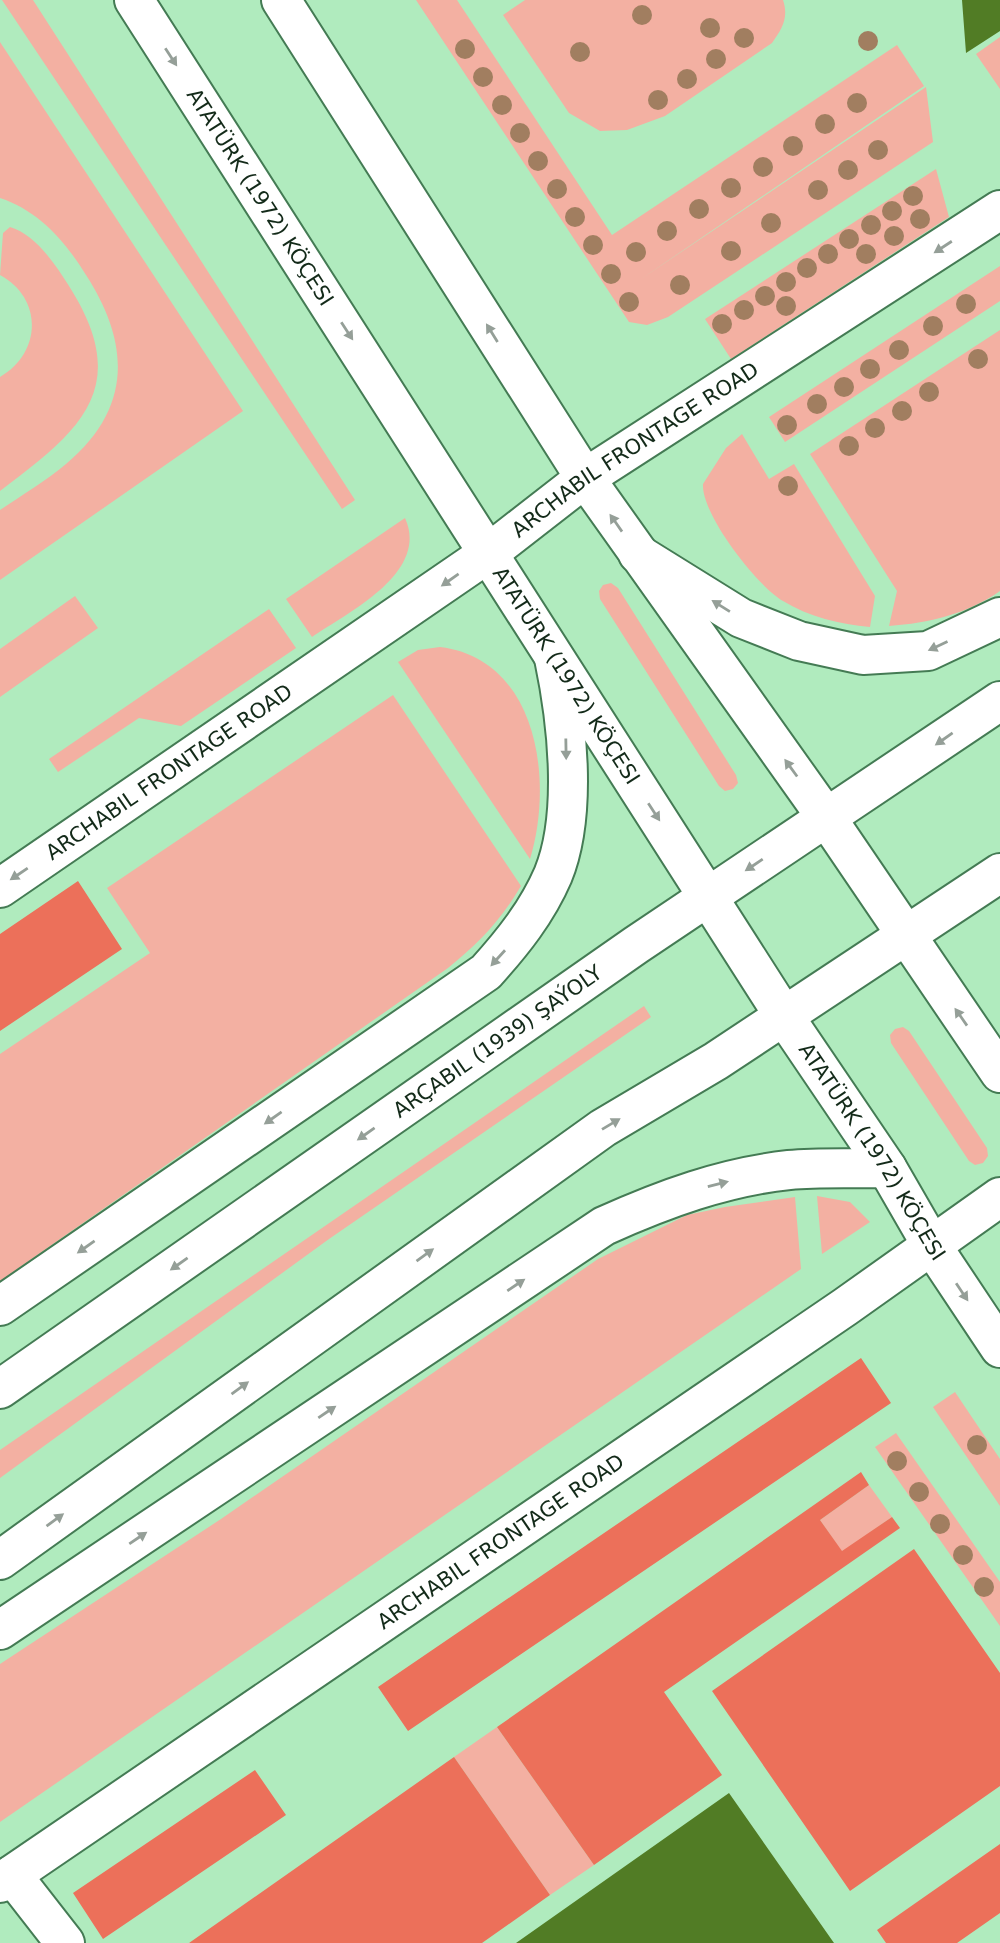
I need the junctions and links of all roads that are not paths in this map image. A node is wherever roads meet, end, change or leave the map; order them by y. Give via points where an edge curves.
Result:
1 (134, 0) edge
2 (281, 0) edge
3 (1000, 210) edge
4 (585, 478) junction
5 (490, 552) junction
6 (638, 554) junction
7 (1000, 617) edge
8 (554, 657) junction
9 (1000, 701) edge
10 (827, 817) junction
11 (1000, 873) edge
12 (0, 888) edge
13 (709, 895) junction
14 (906, 937) junction
15 (784, 1016) junction
16 (1000, 1073) edge
17 (887, 1168) junction
18 (1000, 1197) edge
19 (932, 1246) junction
20 (0, 1307) edge
21 (1000, 1348) edge
22 (0, 1390) edge
23 (0, 1560) edge
24 (0, 1630) edge
25 (6, 1879) edge
26 (65, 1943) edge

1 -> 5 main road, ATATÜRK (1972) KÖÇESI
4 -> 2 main road
3 -> 4 main road, ARCHABIL FRONTAGE ROAD
4 - 5 main road, ARCHABIL FRONTAGE ROAD
6 -> 4 main road
5 - 8 main road, ATATÜRK (1972) KÖÇESI
5 -> 12 main road, ARCHABIL FRONTAGE ROAD
7 -> 6 main road via 928,651 863,655 799,641 741,618
10 -> 6 main road
8 -> 13 main road, ATATÜRK (1972) KÖÇESI
8 -> 20 main road via 565,712 567,798 552,877 515,940 486,972
9 -> 10 main road, ARÇABIL (1939) ŞAÝOLY
10 -> 13 main road, ARÇABIL (1939) ŞAÝOLY
10 - 14 main road
11 - 14 main road
13 - 15 main road, ATATÜRK (1972) KÖÇESI
13 -> 22 main road, ARÇABIL (1939) ŞAÝOLY
14 - 15 main road
16 -> 14 main road
15 - 17 main road, ATATÜRK (1972) KÖÇESI
23 -> 15 main road via 603,1128
17 - 19 main road, ATATÜRK (1972) KÖÇESI
24 -> 17 main road via 604,1226 657,1202 747,1176
18 - 19 main road, ARCHABIL FRONTAGE ROAD
19 -> 21 main road, ATATÜRK (1972) KÖÇESI
19 - 25 main road, ARCHABIL FRONTAGE ROAD
25 - 26 main road

